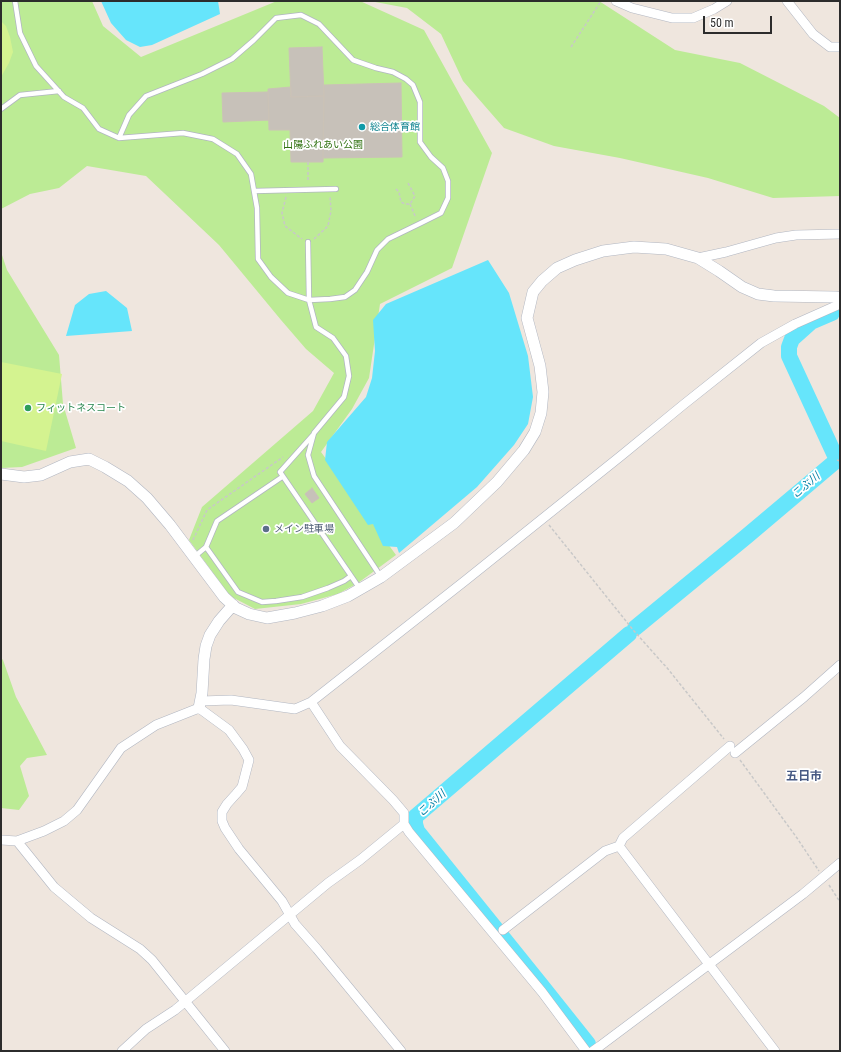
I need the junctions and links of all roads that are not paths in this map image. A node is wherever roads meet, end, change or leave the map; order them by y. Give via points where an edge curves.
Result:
1 (15, 1) edge
2 (616, 1) edge
3 (727, 1) edge
4 (787, 1) edge
5 (840, 47) edge
6 (59, 91) junction
7 (1, 109) edge
8 (119, 138) junction
9 (336, 189) dead end
10 (254, 191) junction
11 (840, 234) edge
12 (308, 242) road end
13 (698, 258) junction
14 (840, 298) edge
15 (309, 300) junction
16 (840, 304) edge
17 (314, 433) junction
18 (1, 474) edge
19 (282, 477) junction
20 (206, 547) junction
21 (194, 557) junction
22 (351, 576) junction
23 (381, 577) junction
24 (360, 589) junction
25 (233, 605) junction
26 (840, 665) edge
27 (311, 702) junction
28 (200, 705) junction
29 (404, 824) junction
30 (1, 840) edge
31 (16, 841) junction
32 (619, 846) junction
33 (840, 863) edge
34 (290, 914) junction
35 (503, 930) dead end
36 (709, 964) junction
37 (185, 1002) junction
38 (122, 1051) edge
39 (225, 1051) edge
40 (401, 1051) edge
41 (586, 1051) edge
42 (593, 1051) edge
43 (775, 1051) edge

1 - 6 lane via 20,33 36,66
2 - 3 street via 632,8 672,18 693,18
4 - 5 street via 813,34 830,47
6 - 7 lane via 20,95
6 - 8 lane via 64,97 83,108 99,129
8 - 10 lane via 183,133 213,138 237,154 251,174
8 - 15 lane via 129,115 146,96 232,59 276,18 300,15 319,24 353,60 393,72 413,84 420,102 420,142 443,168 448,181 448,198 441,213 388,239 377,250 355,290 345,297
9 - 10 lane
10 - 15 lane via 258,259 271,277 288,293
11 - 13 street via 776,238
12 - 15 lane
13 - 14 street via 758,294
13 - 23 street via 666,249 634,247 603,251 557,268 542,281 533,292 528,318 540,366 543,392 541,413 535,432 524,450 497,482 465,513
15 - 17 lane via 316,327 333,338 346,356 349,376 344,397
16 - 27 street via 761,343
17 - 19 lane via 280,472
17 - 23 lane via 308,455 314,476
18 - 21 street via 41,474 70,462 89,460 133,485 170,525
19 - 20 lane via 217,521
19 - 22 lane
20 - 21 lane
20 - 22 lane via 238,592 262,602 302,597
21 - 25 street
22 - 24 lane
23 - 24 street
24 - 25 street via 322,606 267,618 249,614
25 - 28 street via 213,630 206,646
26 - 32 street via 804,697 732,750 623,838
27 - 28 street via 295,709 231,700
27 - 29 street via 340,746 404,813
28 - 31 street via 156,725 121,748 77,810 64,821
28 - 34 street via 229,730 249,760 242,787 222,812 225,828
29 - 34 street
29 - 41 street via 542,992
30 - 31 street
31 - 37 street via 54,887 91,918 140,949 152,960
32 - 35 street via 605,851
32 - 36 street
33 - 36 street
34 - 37 street
34 - 40 street via 295,924
36 - 42 street
36 - 43 street
37 - 38 street via 146,1029
37 - 39 street

